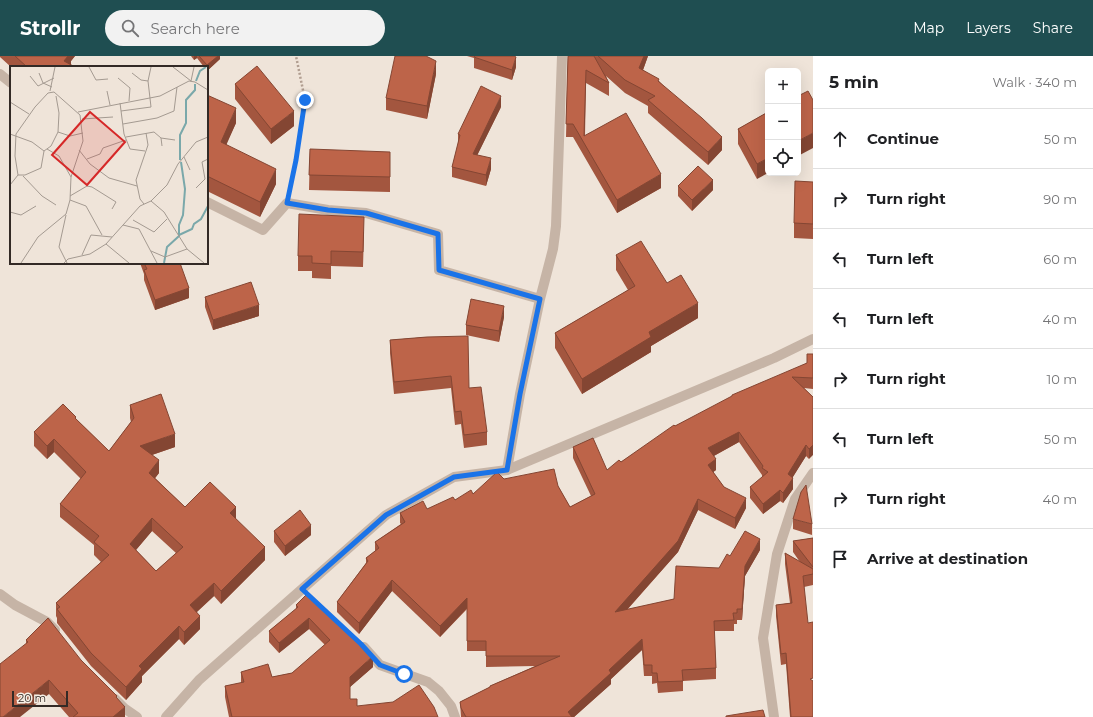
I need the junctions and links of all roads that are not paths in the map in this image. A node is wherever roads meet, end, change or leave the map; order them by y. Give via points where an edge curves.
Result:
1 (562, 56) edge
2 (0, 74) edge
3 (10, 82) edge
4 (208, 202) edge
5 (540, 299) junction
6 (813, 339) edge
7 (507, 470) junction
8 (813, 473) edge
9 (0, 594) edge
10 (63, 639) edge
11 (356, 639) edge
12 (108, 692) edge
13 (137, 717) edge
14 (166, 717) edge
15 (455, 717) edge
16 (774, 717) edge

1 - 5 street via 556,226
2 - 3 street
4 - 5 street via 263,230 287,203 366,213 438,234 439,270
5 - 7 street
6 - 7 street via 767,361
7 - 14 street via 454,477 386,515 305,592 198,680
8 - 16 street via 795,499 777,554 763,638
9 - 10 street via 47,622
11 - 15 street via 380,665 428,682 451,706
12 - 13 street

